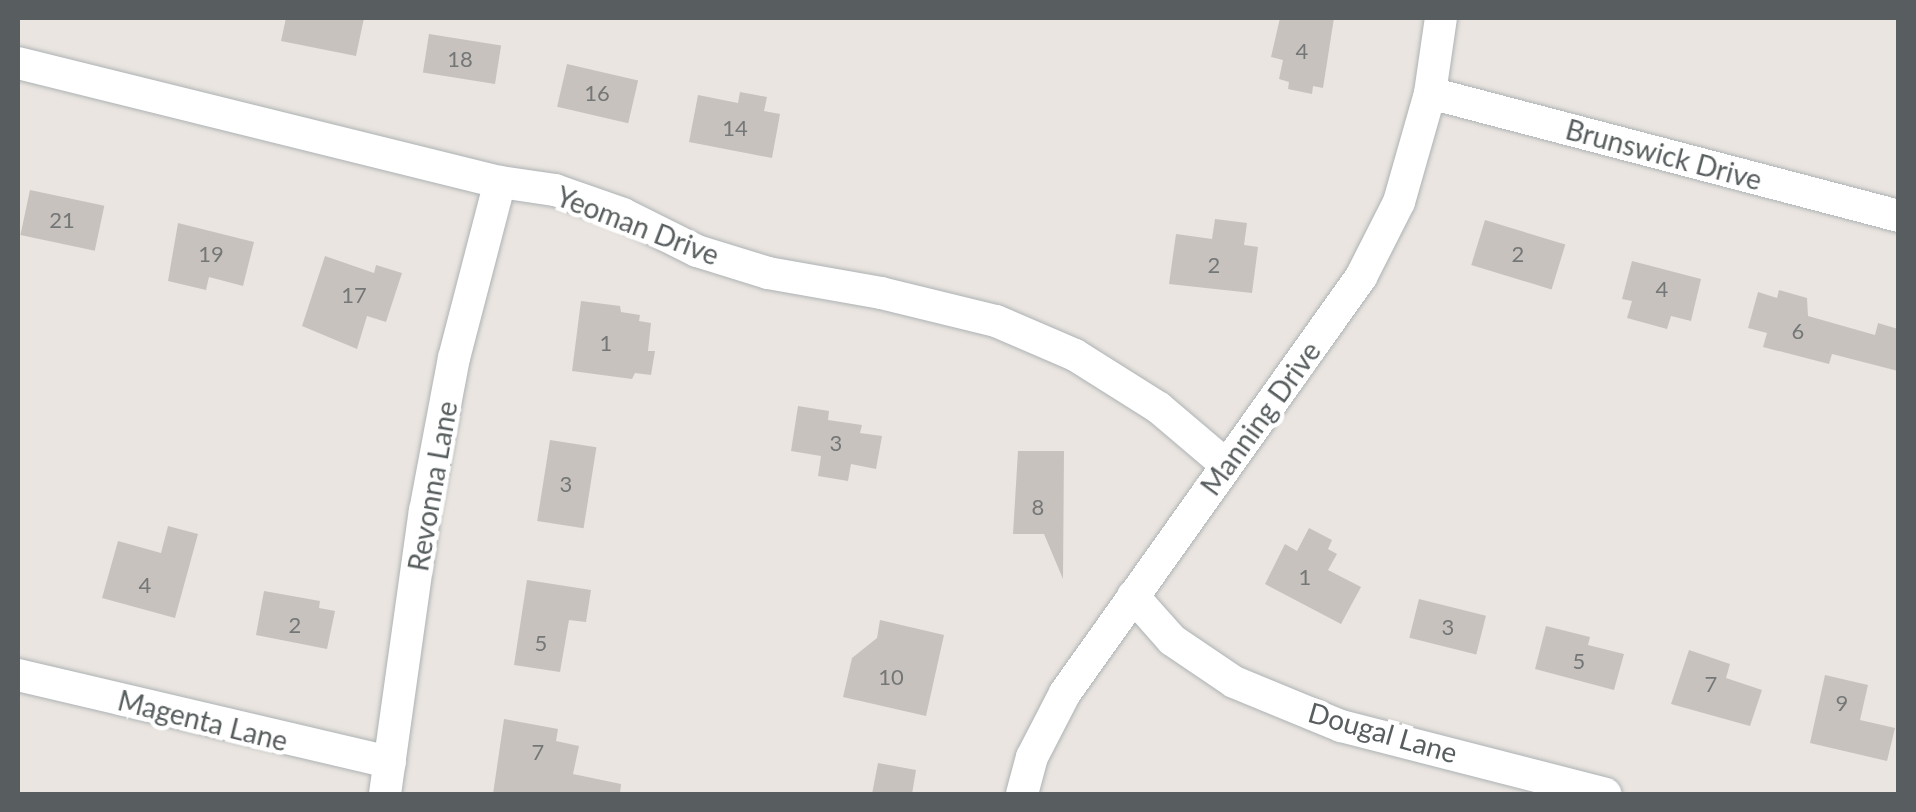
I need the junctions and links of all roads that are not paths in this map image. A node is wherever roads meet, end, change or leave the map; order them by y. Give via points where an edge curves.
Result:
1 (1441, 18) edge
2 (18, 63) edge
3 (1430, 93) junction
4 (500, 182) junction
5 (1898, 216) edge
6 (1224, 464) junction
7 (1133, 596) junction
8 (18, 676) edge
9 (387, 778) edge
10 (1022, 794) edge
11 (1605, 794) edge

1 - 3 street, Manning Drive
2 - 4 street, Yeoman Drive
3 - 5 street, Brunswick Drive
3 - 6 street, Manning Drive via 1400,202 1361,277
4 - 6 street, Yeoman Drive via 555,190 697,251 768,273 996,321 1075,355 1142,397
4 - 9 street, Revonna Lane via 454,358
6 - 7 street, Manning Drive
7 - 10 street, Manning Drive via 1065,692 1032,757
7 - 11 street, Dougal Lane via 1172,640 1234,682 1341,726
8 - 9 street, Magenta Lane

